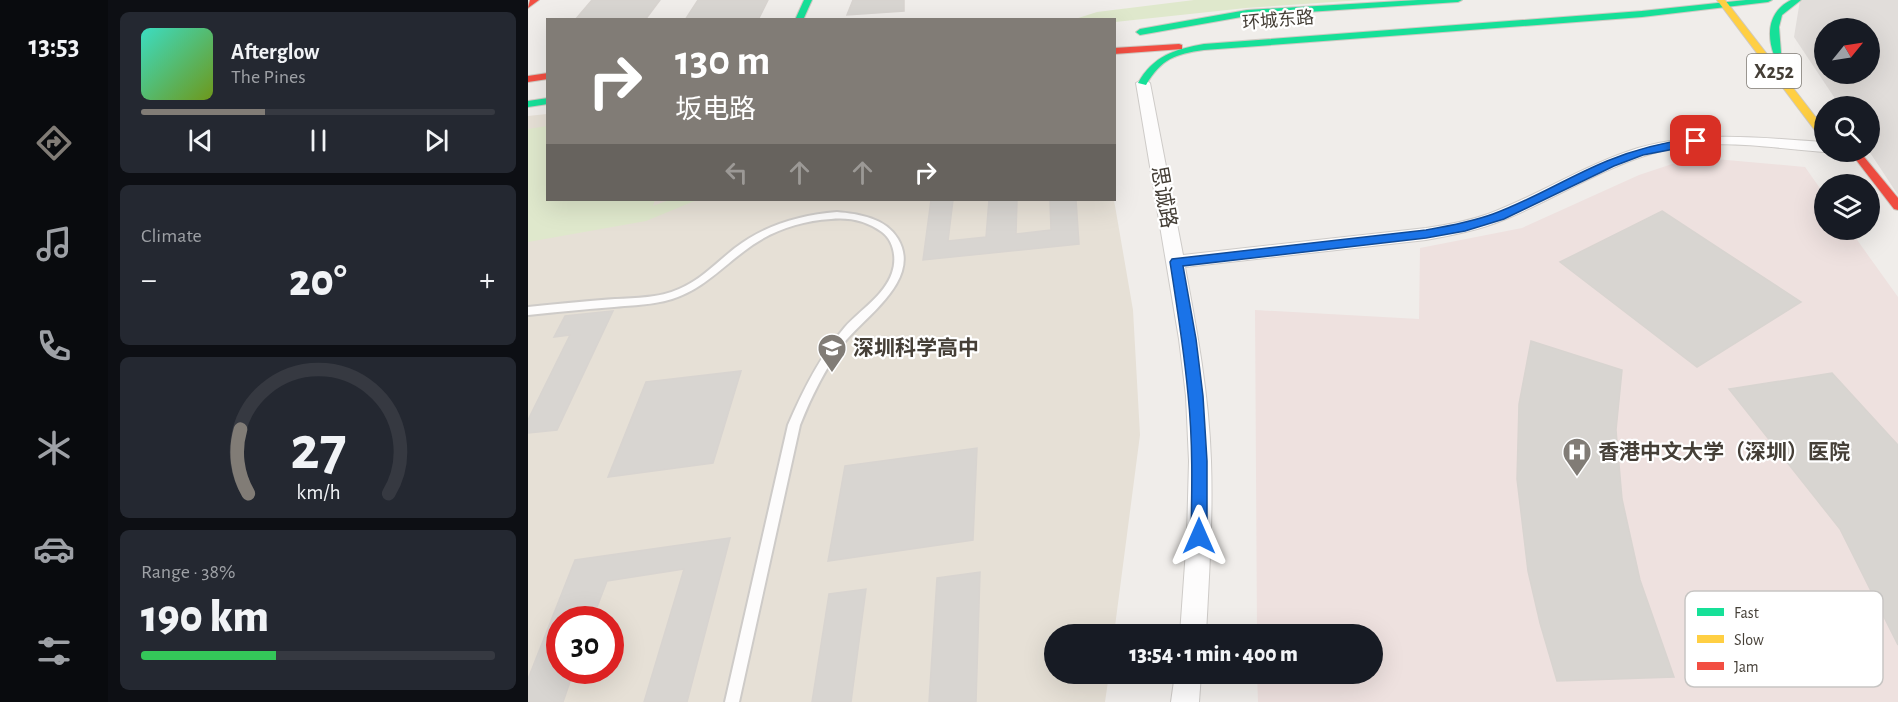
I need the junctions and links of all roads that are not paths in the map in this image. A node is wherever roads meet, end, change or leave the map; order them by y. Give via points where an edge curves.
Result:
1 (536, 0) edge
2 (808, 0) edge
3 (819, 0) edge
4 (1682, 0) edge
5 (1768, 0) edge
6 (1797, 0) edge
7 (1730, 3) edge
8 (1460, 5) edge
9 (528, 6) edge
10 (1642, 15) junction
11 (801, 18) edge
12 (813, 18) edge
13 (1702, 22) dead end
14 (1728, 31) dead end
15 (1120, 36) edge
16 (1202, 45) junction
17 (1758, 50) junction
18 (1116, 51) edge
19 (1777, 53) junction
20 (1124, 62) edge
21 (546, 76) edge
22 (530, 78) edge
23 (1143, 83) junction
24 (1814, 100) edge
25 (546, 101) edge
26 (528, 104) edge
27 (1814, 122) edge
28 (1814, 146) edge
29 (1863, 162) edge
30 (1898, 206) edge
31 (1176, 262) junction
32 (528, 311) edge
33 (1194, 624) edge
34 (1187, 684) edge
35 (732, 702) edge
36 (1185, 702) edge

1 - 9 main road
2 - 11 main road
3 - 12 main road
4 - 16 main road, 环城东路
5 - 7 main road
6 - 19 main road via 1782,8 1774,19
7 - 10 main road
7 - 17 main road, X252
7 - 19 main road, X252
8 - 15 main road via 1246,13
10 - 13 main road
10 - 16 main road
14 - 17 main road
16 - 18 main road, 环城东路
16 - 23 main road via 1158,61 1148,69
17 - 27 main road, X252
19 - 24 main road, X252
20 - 23 main road
21 - 22 main road
23 - 31 street, 思诚路
25 - 26 main road
28 - 31 street via 1729,141 1666,145 1610,164 1500,216 1465,227
29 - 30 main road
31 - 33 street, 思诚路 via 1189,339 1200,461
32 - 35 lane via 668,297 706,280 760,236 814,217 856,218 873,223 896,242 898,271 890,287 826,358 807,390 794,425
34 - 36 street

